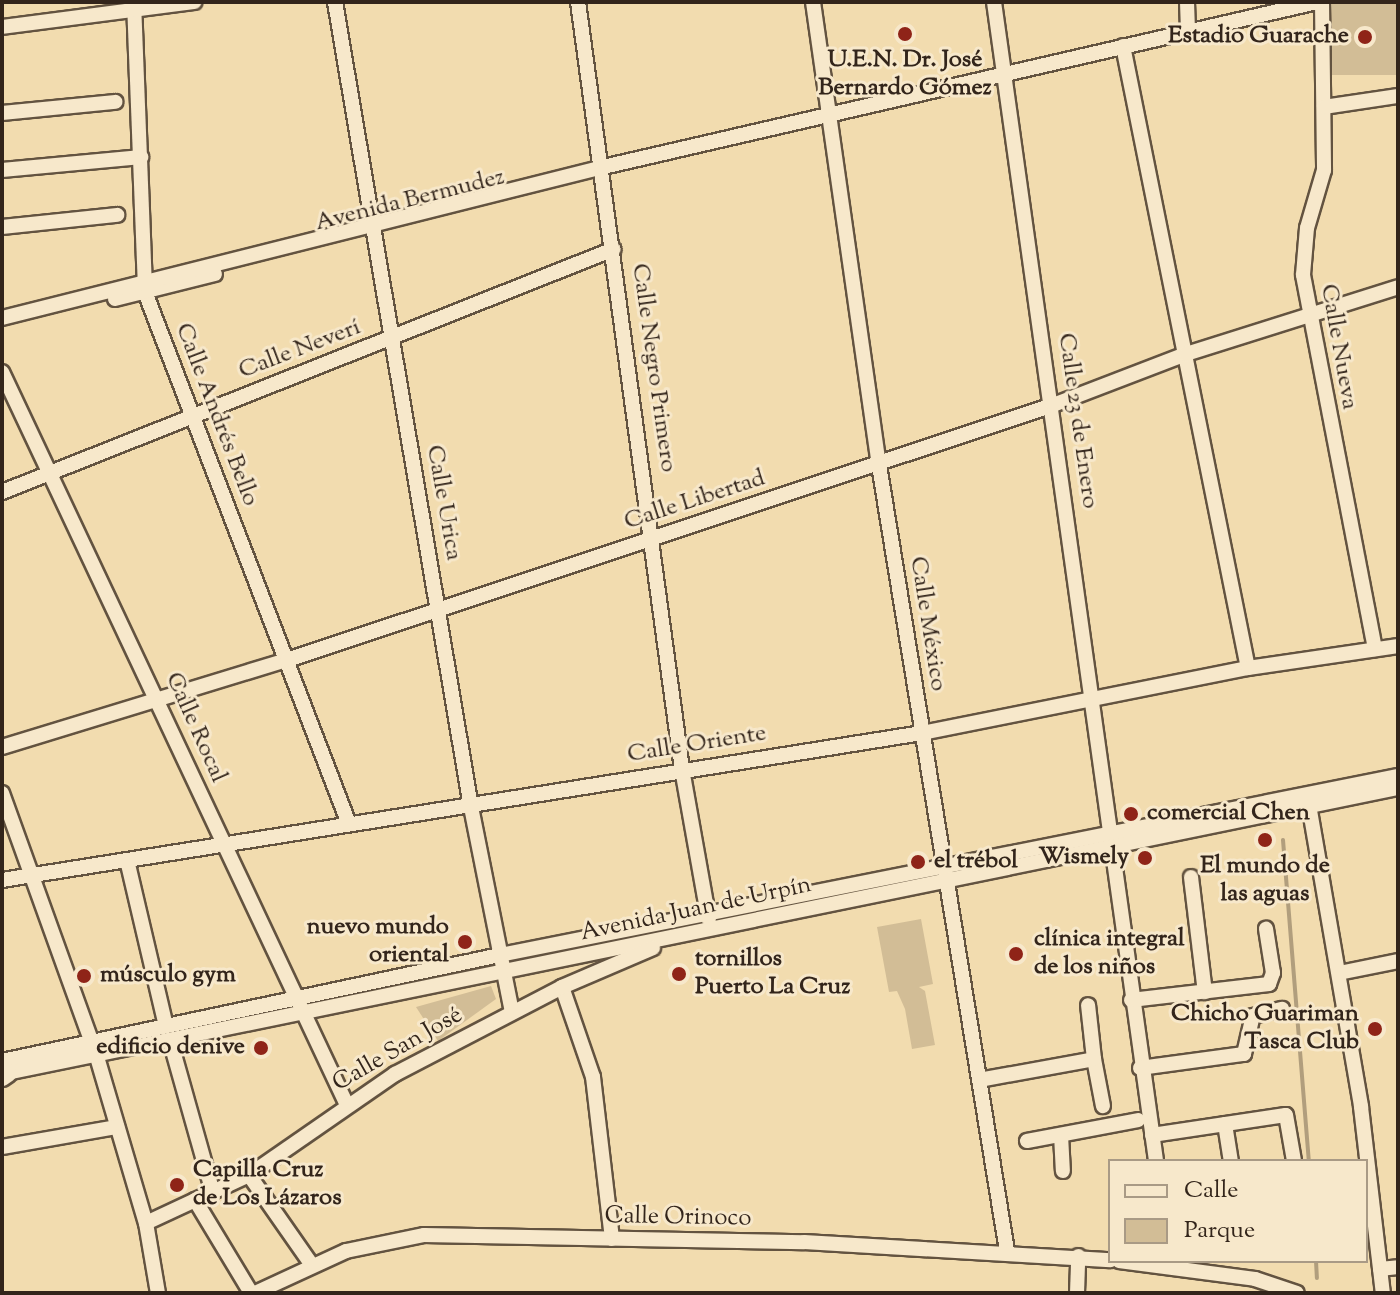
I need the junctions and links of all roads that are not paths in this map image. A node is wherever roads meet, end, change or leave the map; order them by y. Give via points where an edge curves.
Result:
1 (194, 2) edge
2 (335, 2) edge
3 (578, 2) edge
4 (813, 2) edge
5 (994, 2) edge
6 (1187, 2) edge
7 (1319, 2) edge
8 (134, 6) edge
9 (2, 27) edge
10 (1188, 30) junction
11 (1123, 46) junction
12 (1005, 75) junction
13 (1398, 96) edge
14 (115, 102) dead end
15 (1324, 107) junction
16 (2, 113) edge
17 (828, 118) junction
18 (141, 157) junction
19 (2, 170) edge
20 (604, 171) junction
21 (117, 215) dead end
22 (2, 227) edge
23 (372, 229) junction
24 (614, 249) junction
25 (144, 287) junction
26 (1398, 287) edge
27 (1308, 316) junction
28 (2, 318) edge
29 (2, 326) edge
30 (390, 339) junction
31 (1186, 354) junction
32 (2, 372) edge
33 (1053, 405) junction
34 (193, 416) junction
35 (879, 465) junction
36 (51, 472) junction
37 (2, 492) edge
38 (654, 537) junction
39 (440, 609) junction
40 (1398, 646) edge
41 (1375, 649) junction
42 (287, 660) junction
43 (1248, 668) junction
44 (159, 698) junction
45 (1093, 700) junction
46 (922, 733) junction
47 (2, 747) edge
48 (682, 769) junction
49 (1398, 776) edge
50 (1398, 788) edge
51 (2, 793) edge
52 (1308, 800) junction
53 (471, 807) junction
54 (349, 824) junction
55 (1109, 840) junction
56 (224, 846) junction
57 (127, 860) junction
58 (945, 874) junction
59 (30, 875) junction
60 (1191, 877) dead end
61 (2, 880) edge
62 (707, 915) junction
63 (1266, 929) dead end
64 (711, 930) junction
65 (683, 935) junction
66 (500, 955) junction
67 (1398, 961) edge
68 (503, 972) junction
69 (1339, 973) junction
70 (562, 987) junction
71 (1205, 992) junction
72 (1131, 1000) junction
73 (299, 1005) junction
74 (1088, 1005) dead end
75 (1282, 1009) dead end
76 (512, 1012) junction
77 (168, 1033) junction
78 (94, 1050) junction
79 (1094, 1059) junction
80 (1140, 1068) junction
81 (4, 1071) edge
82 (979, 1080) junction
83 (346, 1103) junction
84 (1103, 1106) dead end
85 (1138, 1120) dead end
86 (1225, 1124) junction
87 (117, 1127) junction
88 (1061, 1135) junction
89 (1152, 1135) junction
90 (1027, 1141) dead end
91 (2, 1147) edge
92 (1156, 1159) edge
93 (1231, 1159) edge
94 (1294, 1159) edge
95 (1365, 1159) edge
96 (1063, 1171) dead end
97 (249, 1175) junction
98 (1368, 1182) edge
99 (212, 1189) junction
100 (195, 1200) junction
101 (146, 1223) junction
102 (612, 1239) junction
103 (1007, 1251) junction
104 (1078, 1256) junction
105 (1108, 1260) edge
106 (311, 1264) junction
107 (1170, 1264) edge
108 (1398, 1267) edge
109 (1380, 1269) junction
110 (158, 1293) edge
111 (253, 1293) edge
112 (1077, 1293) edge
113 (1297, 1293) edge
114 (1383, 1293) edge

1 - 8 street
2 - 23 street, Calle Urica
3 - 20 street, Calle Negro Primero
4 - 17 street, Calle México
5 - 12 street, Calle 23 de Enero
6 - 10 street
7 - 10 street, Avenida Bermudez
7 - 15 street, Calle Nueva
8 - 9 street
8 - 18 street, Calle Andrés Bello
10 - 11 street, Avenida Bermudez
11 - 12 street, Avenida Bermudez
11 - 31 street
12 - 17 street, Avenida Bermudez
12 - 33 street, Calle 23 de Enero
13 - 15 street
14 - 16 street
15 - 27 street, Calle Nueva via 1324,170 1307,228
17 - 20 street, Avenida Bermudez
17 - 35 street, Calle México
18 - 19 street
18 - 25 street, Calle Andrés Bello
20 - 23 street, Avenida Bermudez
20 - 24 street, Calle Negro Primero
21 - 22 street
23 - 25 street, Avenida Bermudez
23 - 30 street, Calle Urica
24 - 30 street, Calle Neverí
24 - 38 street, Calle Negro Primero
25 - 28 street, Avenida Bermudez
25 - 29 street, Avenida Bermudez
25 - 34 street, Calle Andrés Bello
26 - 27 street, Calle Libertad
27 - 31 street, Calle Libertad
27 - 41 street, Calle Nueva
30 - 34 street, Calle Neverí
30 - 39 street, Calle Urica
31 - 33 street, Calle Libertad
31 - 43 street
32 - 36 street, Calle Rocal
33 - 35 street, Calle Libertad
33 - 45 street, Calle 23 de Enero
34 - 36 street, Calle Neverí
34 - 42 street, Calle Andrés Bello
35 - 38 street, Calle Libertad
35 - 46 street, Calle México
36 - 37 street, Calle Neverí
36 - 44 street, Calle Rocal
38 - 39 street, Calle Libertad
38 - 48 street, Calle Negro Primero
39 - 42 street, Calle Libertad
39 - 53 street, Calle Urica
40 - 41 street, Calle Oriente
41 - 43 street, Calle Oriente
42 - 44 street, Calle Libertad
42 - 54 street, Calle Andrés Bello
43 - 45 street, Calle Oriente
44 - 47 street, Calle Libertad
44 - 56 street, Calle Rocal
45 - 46 street, Calle Oriente
45 - 55 street, Calle 23 de Enero
46 - 48 street, Calle Oriente
46 - 58 street, Calle México
48 - 53 street, Calle Oriente
48 - 62 street, Calle Negro Primero
49 - 52 street, Avenida Juan de Urpín
50 - 52 street, Avenida Juan de Urpín
51 - 59 street
52 - 55 street, Avenida Juan de Urpín
52 - 69 street
53 - 54 street, Calle Oriente
53 - 66 street, Calle Urica
54 - 56 street, Calle Oriente
55 - 58 street, Avenida Juan de Urpín
55 - 72 street
56 - 57 street, Calle Oriente
56 - 73 street, Calle Rocal
57 - 59 street, Calle Oriente
57 - 77 street
58 - 62 street, Avenida Juan de Urpín
58 - 64 street, Avenida Juan de Urpín
58 - 82 street, Calle México
59 - 61 street, Calle Oriente
59 - 78 street
60 - 71 street
62 - 64 street, Calle Negro Primero
62 - 66 street, Avenida Juan de Urpín
63 - 71 street via 1273,973 1269,984
64 - 65 street, Avenida Juan de Urpín
65 - 68 street, Avenida Juan de Urpín
65 - 70 street, Calle San José
66 - 68 street, Calle Urica
66 - 73 street, Avenida Juan de Urpín
67 - 69 street
68 - 73 street, Avenida Juan de Urpín
68 - 76 street, Calle Urica
69 - 95 street
70 - 76 street, Calle San José
70 - 102 street via 593,1077
71 - 72 street
72 - 80 street
73 - 77 street, Avenida Juan de Urpín
73 - 83 street, Calle Rocal
74 - 79 street
75 - 80 street via 1253,1016 1244,1054
76 - 83 street, Calle San José
77 - 78 street, Avenida Juan de Urpín
77 - 99 street
78 - 81 street, Avenida Juan de Urpín
78 - 87 street
79 - 82 street
79 - 84 street
80 - 89 street
82 - 103 street, Calle México
83 - 97 street, Calle San José
85 - 88 street
86 - 89 street
86 - 93 street
86 - 94 street via 1286,1115
87 - 91 street
87 - 101 street
88 - 90 street
88 - 96 street
89 - 92 street
97 - 99 street, Calle San José
97 - 106 street
98 - 109 street
99 - 100 street, Calle San José
100 - 101 street, Calle San José
100 - 111 street
101 - 110 street
102 - 103 street, Calle Orinoco
102 - 106 street, Calle Orinoco via 424,1235
103 - 104 street, Calle Orinoco
104 - 105 street, Calle Orinoco
104 - 112 street
106 - 111 street, Calle Orinoco
107 - 113 street via 1255,1279
108 - 109 street
109 - 114 street

